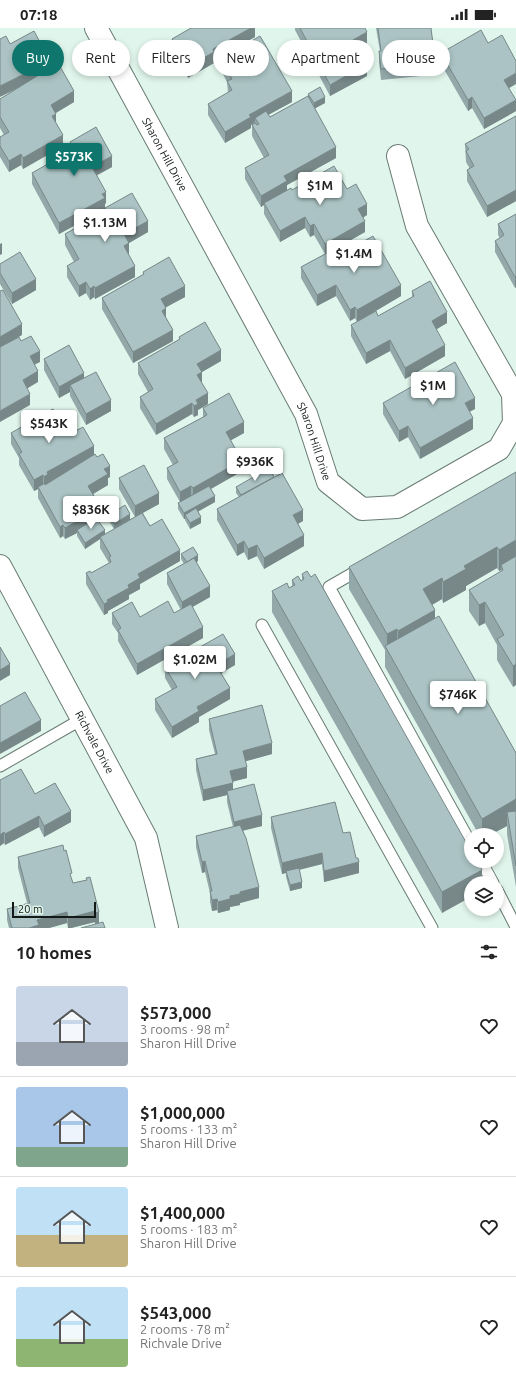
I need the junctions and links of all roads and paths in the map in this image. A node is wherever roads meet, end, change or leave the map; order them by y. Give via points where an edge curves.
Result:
1 (96, 28) edge
2 (398, 156) dead end
3 (373, 562) edge
4 (0, 567) edge
5 (262, 625) dead end
6 (82, 719) junction
7 (0, 766) edge
8 (464, 831) edge
9 (504, 904) edge
10 (516, 927) edge
11 (167, 928) edge
12 (432, 928) edge

1 - 2 street, Sharon Hill Drive via 306,414 328,482 362,509 397,507 431,488 499,449 514,423 512,394 417,226
3 - 8 lane via 329,587
4 - 6 street, Richvale Drive
5 - 12 lane
6 - 7 lane
6 - 11 street, Richvale Drive via 146,838
9 - 10 lane

